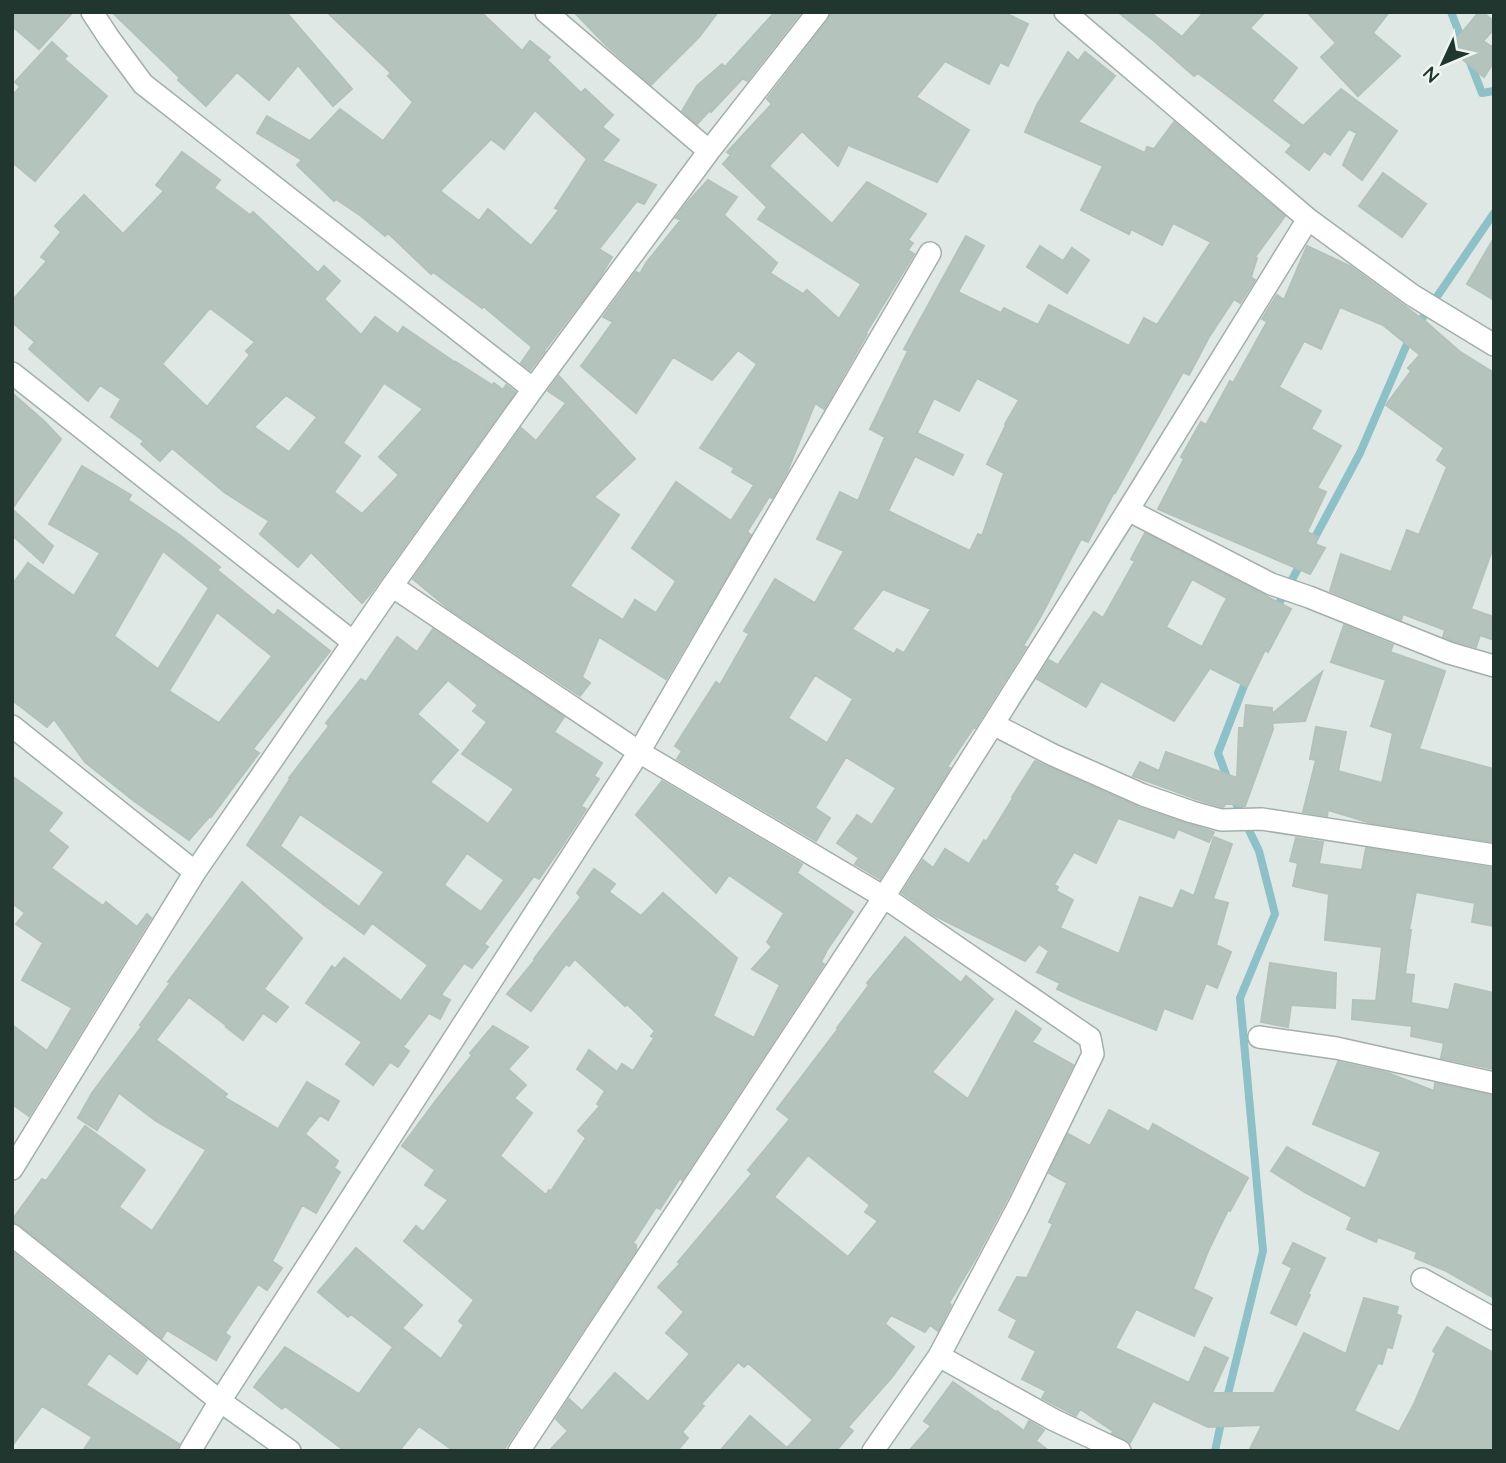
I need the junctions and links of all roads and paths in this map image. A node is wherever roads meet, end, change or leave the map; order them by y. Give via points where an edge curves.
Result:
1 (92, 12) edge
2 (546, 12) edge
3 (818, 12) edge
4 (1065, 12) edge
5 (709, 151) junction
6 (1308, 219) junction
7 (930, 253) dead end
8 (1494, 345) edge
9 (12, 373) edge
10 (533, 388) junction
11 (1128, 510) junction
12 (392, 586) junction
13 (353, 642) junction
14 (1494, 666) edge
15 (993, 724) junction
16 (12, 726) edge
17 (639, 752) junction
18 (1494, 855) edge
19 (195, 872) junction
20 (884, 897) junction
21 (1259, 1037) dead end
22 (1494, 1083) edge
23 (19, 1143) edge
24 (12, 1169) edge
25 (12, 1235) edge
26 (1422, 1279) dead end
27 (1494, 1320) edge
28 (939, 1356) junction
29 (220, 1401) junction
30 (190, 1451) edge
31 (290, 1451) edge
32 (519, 1451) edge
33 (873, 1451) edge
34 (1120, 1451) edge

1 - 10 street via 143,84
2 - 5 street
3 - 5 street
4 - 6 street
5 - 10 street
6 - 8 street via 1412,295
6 - 11 street
7 - 17 street
9 - 13 street
10 - 12 street
11 - 14 street via 1271,584
11 - 15 street
12 - 13 street
12 - 17 street
13 - 19 street
15 - 18 street via 1143,794 1221,820 1262,819
15 - 20 street
16 - 19 street
17 - 20 street
17 - 29 street
19 - 23 street
20 - 28 street via 1090,1038 1093,1054
20 - 32 street
21 - 22 street via 1336,1048
23 - 24 street
25 - 29 street
26 - 27 street
28 - 33 street
28 - 34 street
29 - 30 street
29 - 31 street

